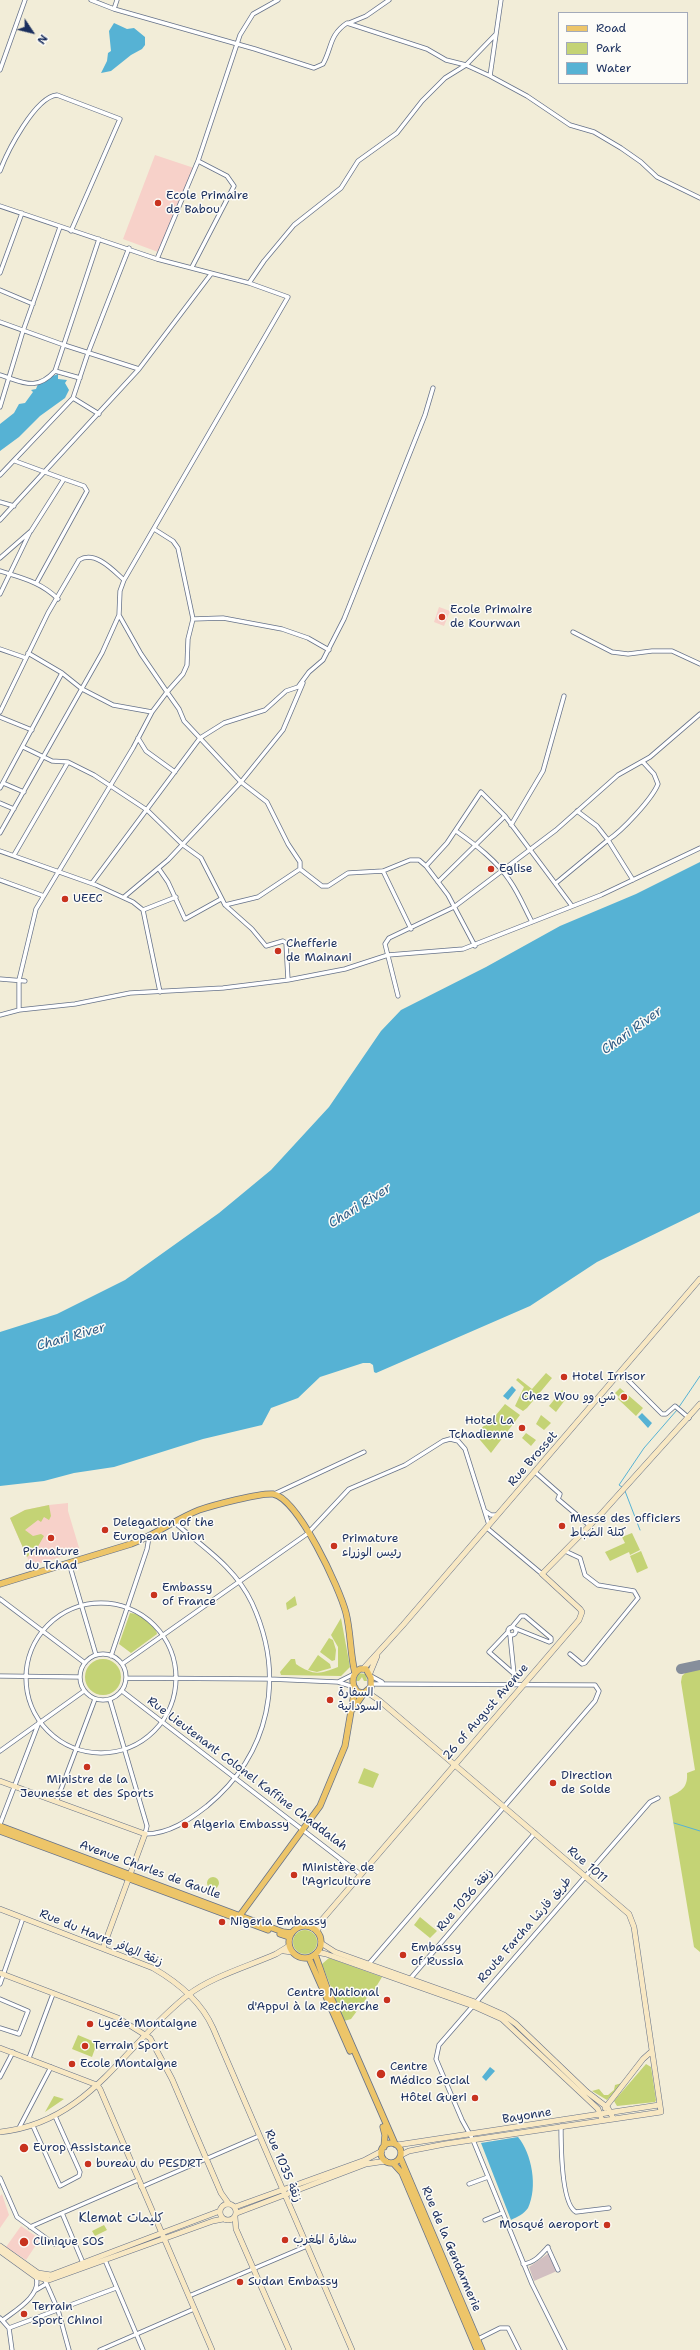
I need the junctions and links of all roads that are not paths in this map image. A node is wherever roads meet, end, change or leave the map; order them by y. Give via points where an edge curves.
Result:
1 (25, 0) edge
2 (91, 0) edge
3 (117, 0) edge
4 (278, 0) edge
5 (389, 0) edge
6 (501, 0) edge
7 (114, 9) junction
8 (348, 23) junction
9 (496, 34) junction
10 (236, 43) junction
11 (466, 65) junction
12 (0, 70) edge
13 (490, 76) junction
14 (198, 161) junction
15 (0, 171) edge
16 (700, 198) edge
17 (0, 206) edge
18 (22, 213) junction
19 (60, 227) junction
20 (71, 231) junction
21 (99, 239) junction
22 (129, 248) junction
23 (157, 258) junction
24 (192, 267) junction
25 (0, 273) edge
26 (211, 274) junction
27 (249, 283) junction
28 (0, 290) edge
29 (33, 304) junction
30 (0, 322) edge
31 (23, 331) junction
32 (64, 345) junction
33 (88, 353) junction
34 (139, 369) junction
35 (55, 371) junction
36 (0, 375) edge
37 (9, 378) junction
38 (80, 378) junction
39 (433, 388) dead end
40 (73, 398) junction
41 (0, 407) edge
42 (99, 414) junction
43 (15, 461) junction
44 (44, 473) junction
45 (0, 475) edge
46 (64, 478) junction
47 (0, 502) edge
48 (14, 506) junction
49 (0, 520) edge
50 (154, 528) junction
51 (31, 531) junction
52 (0, 558) edge
53 (0, 571) edge
54 (11, 574) junction
55 (124, 580) junction
56 (37, 582) junction
57 (0, 594) edge
58 (58, 599) junction
59 (119, 615) junction
60 (193, 619) junction
61 (574, 632) dead end
62 (0, 649) edge
63 (329, 650) junction
64 (28, 653) junction
65 (26, 658) junction
66 (700, 664) edge
67 (62, 673) junction
68 (304, 682) junction
69 (82, 689) junction
70 (167, 692) junction
71 (564, 696) dead end
72 (0, 712) edge
73 (152, 712) junction
74 (700, 714) edge
75 (0, 717) edge
76 (32, 730) junction
77 (138, 738) junction
78 (200, 738) junction
79 (23, 747) junction
80 (43, 756) junction
81 (68, 762) junction
82 (643, 762) junction
83 (175, 772) junction
84 (3, 782) junction
85 (241, 782) junction
86 (111, 785) junction
87 (0, 788) edge
88 (24, 792) junction
89 (0, 803) edge
90 (14, 809) junction
91 (147, 810) junction
92 (577, 811) junction
93 (505, 816) junction
94 (511, 825) junction
95 (456, 831) junction
96 (0, 833) edge
97 (608, 840) junction
98 (183, 845) junction
99 (476, 845) junction
100 (700, 848) edge
101 (530, 849) junction
102 (0, 850) edge
103 (14, 855) junction
104 (426, 866) junction
105 (159, 868) junction
106 (300, 869) junction
107 (58, 870) junction
108 (383, 871) junction
109 (503, 871) junction
110 (0, 880) edge
111 (633, 880) junction
112 (438, 882) junction
113 (92, 883) junction
114 (556, 883) junction
115 (44, 896) junction
116 (124, 897) junction
117 (176, 897) junction
118 (221, 899) junction
119 (224, 905) junction
120 (572, 906) junction
121 (454, 907) junction
122 (143, 910) junction
123 (532, 922) junction
124 (411, 929) junction
125 (475, 946) junction
126 (388, 955) junction
127 (0, 979) edge
128 (20, 980) junction
129 (288, 980) junction
130 (25, 981) dead end
131 (160, 992) junction
132 (398, 996) dead end
133 (19, 1010) junction
134 (0, 1015) edge
135 (700, 1279) edge
136 (621, 1373) junction
137 (700, 1404) edge
138 (689, 1418) junction
139 (364, 1452) dead end
140 (535, 1472) junction
141 (274, 1494) junction
142 (484, 1510) junction
143 (497, 1515) junction
144 (175, 1523) junction
145 (488, 1526) junction
146 (590, 1526) junction
147 (309, 1532) junction
148 (149, 1537) junction
149 (565, 1551) junction
150 (69, 1563) junction
151 (542, 1574) junction
152 (240, 1581) junction
153 (0, 1584) edge
154 (0, 1599) edge
155 (82, 1606) junction
156 (127, 1608) junction
157 (513, 1628) junction
158 (43, 1631) junction
159 (509, 1633) junction
160 (163, 1635) junction
161 (380, 1652) junction
162 (353, 1654) junction
163 (570, 1654) dead end
164 (96, 1655) junction
165 (111, 1656) junction
166 (84, 1663) junction
167 (122, 1664) junction
168 (362, 1669) junction
169 (355, 1673) junction
170 (513, 1673) junction
171 (370, 1674) junction
172 (0, 1676) edge
173 (25, 1676) junction
174 (80, 1677) junction
175 (126, 1678) junction
176 (176, 1678) junction
177 (269, 1680) junction
178 (338, 1682) junction
179 (383, 1683) junction
180 (515, 1684) junction
181 (523, 1684) junction
182 (371, 1686) junction
183 (354, 1688) junction
184 (84, 1691) junction
185 (122, 1691) junction
186 (365, 1693) junction
187 (95, 1699) junction
188 (110, 1700) junction
189 (380, 1701) junction
190 (352, 1711) junction
191 (39, 1722) junction
192 (162, 1722) junction
193 (76, 1750) junction
194 (125, 1750) junction
195 (0, 1751) edge
196 (454, 1765) junction
197 (235, 1777) junction
198 (0, 1781) edge
199 (14, 1786) junction
200 (658, 1798) dead end
201 (57, 1800) junction
202 (503, 1805) junction
203 (0, 1825) edge
204 (304, 1828) junction
205 (0, 1831) edge
206 (536, 1833) junction
207 (145, 1834) junction
208 (360, 1874) junction
209 (130, 1876) junction
210 (584, 1876) junction
211 (0, 1909) edge
212 (239, 1917) junction
213 (23, 1918) junction
214 (321, 1921) junction
215 (312, 1928) junction
216 (317, 1932) junction
217 (291, 1935) junction
218 (321, 1943) junction
219 (289, 1946) junction
220 (103, 1948) junction
221 (284, 1950) junction
222 (292, 1952) junction
223 (316, 1953) junction
224 (309, 1958) junction
225 (367, 1966) junction
226 (2, 1974) edge
227 (410, 1979) junction
228 (0, 1984) edge
229 (53, 1994) junction
230 (189, 1994) junction
231 (0, 1999) edge
232 (474, 2004) junction
233 (0, 2028) edge
234 (146, 2035) junction
235 (0, 2048) edge
236 (652, 2051) junction
237 (12, 2052) junction
238 (29, 2058) junction
239 (553, 2061) junction
240 (51, 2066) junction
241 (0, 2077) edge
242 (97, 2085) junction
243 (660, 2105) junction
244 (606, 2106) junction
245 (642, 2108) junction
246 (661, 2112) joint
247 (644, 2113) junction
248 (612, 2115) junction
249 (55, 2116) junction
250 (601, 2117) junction
251 (33, 2126) junction
252 (561, 2126) junction
253 (19, 2128) junction
254 (0, 2132) edge
255 (260, 2136) junction
256 (472, 2138) junction
257 (444, 2142) junction
258 (396, 2145) junction
259 (383, 2149) junction
260 (400, 2156) junction
261 (205, 2160) junction
262 (386, 2161) junction
263 (393, 2162) junction
264 (488, 2177) junction
265 (0, 2178) edge
266 (138, 2180) junction
267 (469, 2184) dead end
268 (141, 2187) junction
269 (283, 2190) junction
270 (220, 2193) junction
271 (285, 2195) junction
272 (229, 2204) junction
273 (235, 2207) junction
274 (609, 2208) dead end
275 (221, 2210) junction
276 (62, 2213) junction
277 (502, 2213) junction
278 (236, 2215) junction
279 (224, 2220) junction
280 (485, 2220) dead end
281 (30, 2227) junction
282 (236, 2229) junction
283 (163, 2237) junction
284 (54, 2244) dead end
285 (0, 2246) edge
286 (308, 2246) junction
287 (0, 2251) edge
288 (105, 2260) junction
289 (83, 2263) junction
290 (523, 2264) junction
291 (253, 2268) junction
292 (558, 2270) dead end
293 (36, 2277) junction
294 (45, 2280) junction
295 (116, 2288) junction
296 (36, 2290) junction
297 (189, 2296) junction
298 (194, 2309) junction
299 (58, 2310) junction
300 (2, 2319) edge
301 (9, 2328) junction
302 (136, 2334) junction
303 (478, 2339) junction
304 (105, 2349) edge
305 (12, 2350) edge
306 (69, 2350) edge
307 (100, 2350) edge
308 (143, 2350) edge
309 (212, 2350) edge
310 (288, 2350) edge
311 (352, 2350) edge
312 (477, 2350) edge
313 (482, 2350) edge
314 (519, 2350) edge
315 (565, 2350) edge

1 - 12 street
2 - 7 street
3 - 7 street
4 - 10 street via 253,14
5 - 8 street via 366,16
6 - 9 street
7 - 10 street
8 - 10 street via 333,37 325,62 318,68
8 - 11 street
9 - 11 street
9 - 13 street
10 - 14 street
11 - 13 street
11 - 27 street via 445,78 389,140 358,161 340,188 294,225
13 - 16 street via 527,96 570,125 594,132 641,162 657,177
14 - 23 street
14 - 24 street via 227,176 234,186
15 - 20 street via 16,138 39,105 53,95 120,118
17 - 18 street
18 - 19 street
18 - 25 street
19 - 20 street
19 - 29 street
20 - 21 street
21 - 22 street
21 - 32 street
22 - 23 street
22 - 33 street
23 - 24 street
24 - 26 street
26 - 27 street
26 - 34 street
27 - 50 street via 288,297
28 - 29 street
29 - 31 street
30 - 31 street
31 - 32 street
31 - 37 street
32 - 33 street
32 - 35 street
33 - 34 street
33 - 38 street
34 - 42 street
35 - 37 street via 46,380 34,384
35 - 38 street
36 - 37 street
37 - 41 street
38 - 40 street
39 - 63 street via 410,453 344,619
40 - 42 street
40 - 43 street
42 - 44 street
43 - 44 street
43 - 45 street
44 - 46 street
44 - 48 street
46 - 51 street
46 - 56 street via 84,486 87,491
47 - 48 street
48 - 49 street
50 - 55 street
50 - 60 street via 173,541 178,548
51 - 52 street
51 - 54 street
53 - 54 street
54 - 56 street
54 - 57 street
55 - 58 street via 93,558 82,558
55 - 59 street via 120,591
56 - 58 street
58 - 64 street
59 - 69 street
59 - 70 street
60 - 63 street via 223,618 282,629 308,638
60 - 70 street via 188,639 187,665 183,674
61 - 66 street via 612,652 628,654 672,651
62 - 65 street
63 - 68 street
64 - 65 street
64 - 67 street
65 - 72 street
67 - 69 street
67 - 76 street
68 - 78 street via 286,691 265,710 224,723
68 - 85 street via 283,730
69 - 73 street via 118,707
69 - 80 street
70 - 73 street
70 - 78 street via 184,721
71 - 94 street via 543,771
73 - 77 street
74 - 82 street
75 - 76 street
76 - 79 street
77 - 83 street via 146,751
77 - 86 street
78 - 83 street
78 - 85 street
79 - 80 street
79 - 84 street
80 - 81 street via 52,761
80 - 88 street
81 - 86 street
81 - 103 street
82 - 92 street via 618,775
82 - 97 street via 657,780 656,787 635,815
83 - 91 street
84 - 87 street
84 - 88 street
85 - 98 street
85 - 106 street via 267,802 300,862
86 - 91 street
86 - 107 street
88 - 90 street
89 - 90 street
90 - 96 street
91 - 98 street
91 - 113 street
92 - 97 street via 597,826
92 - 101 street
93 - 94 street
93 - 95 street via 481,792
93 - 99 street
94 - 101 street
95 - 99 street
95 - 104 street
97 - 111 street
97 - 114 street
98 - 105 street
98 - 118 street via 201,858
99 - 109 street
99 - 112 street
100 - 111 street
101 - 109 street
101 - 114 street
102 - 103 street
103 - 107 street
104 - 108 street via 418,860 410,860
104 - 112 street
105 - 116 street
105 - 117 street
106 - 108 street via 322,886 328,886 348,873
106 - 119 street via 258,897
107 - 113 street
107 - 115 street
108 - 124 street
109 - 121 street
109 - 123 street
110 - 115 street
111 - 120 street
112 - 121 street
113 - 116 street
114 - 120 street
115 - 128 street via 33,918
116 - 122 street
117 - 118 street via 185,919
117 - 122 street
118 - 119 street
119 - 129 street via 252,929 266,946 283,941 286,943
120 - 123 street
121 - 124 street
121 - 125 street
122 - 131 street
123 - 125 street
124 - 126 street via 388,940
125 - 126 street via 451,951
126 - 129 street via 345,969
126 - 132 street
127 - 128 street
128 - 130 street
128 - 133 street
129 - 131 street
131 - 133 street via 130,993 61,1006
133 - 134 street
135 - 136 main road, Rue Brosset
136 - 138 street via 662,1414 666,1414 675,1406
136 - 140 main road, Rue Brosset
137 - 138 main road
138 - 146 main road
139 - 141 street
140 - 143 main road, Rue Brosset
140 - 146 street via 560,1494 558,1499
141 - 144 main road via 199,1510
141 - 147 main road via 283,1499
142 - 143 street via 491,1515
142 - 145 street
142 - 147 street via 465,1449 458,1441 450,1439 406,1465 349,1489
143 - 145 main road, Rue Brosset
144 - 148 main road
144 - 152 street via 212,1552
145 - 151 street, 26 of August Avenue
145 - 161 main road, Rue Brosset
146 - 149 main road
147 - 152 street
147 - 162 main road via 337,1587 346,1612
148 - 150 main road
148 - 156 street
149 - 151 main road
149 - 163 street via 580,1558 585,1575 598,1585 635,1592 638,1598 585,1663 582,1664
150 - 153 main road
150 - 155 street
151 - 181 main road, 26 of August Avenue via 582,1612 579,1620
152 - 160 street
152 - 177 street via 252,1602 261,1627
154 - 158 street
155 - 156 street via 106,1603
155 - 158 street via 58,1617
155 - 164 street
156 - 160 street via 146,1618
156 - 165 street
157 - 157 street via 549,1642 551,1641 551,1638 524,1616 521,1616
157 - 159 street
157 - 159 street via 516,1633
158 - 166 street
158 - 173 street via 31,1651
159 - 170 street
159 - 170 street via 489,1652
160 - 167 street
160 - 176 street via 173,1656
161 - 168 main road
161 - 171 main road
162 - 168 main road
162 - 169 main road
164 - 165 street
164 - 166 street
165 - 167 street
166 - 174 street
167 - 175 street
168 - 169 main road
168 - 171 main road
169 - 178 street
169 - 183 main road
170 - 180 street
171 - 179 street
171 - 182 main road
172 - 173 street
173 - 174 street
173 - 191 street via 29,1701
174 - 184 street
175 - 176 street
175 - 185 street
176 - 177 street
176 - 192 street via 173,1700
177 - 178 street
177 - 197 street via 264,1724 252,1753
178 - 183 street
179 - 180 street
179 - 182 street
180 - 181 street
181 - 196 main road, 26 of August Avenue
181 - 202 street via 595,1685 599,1691 595,1701
182 - 186 main road
182 - 189 main road, Rue 1011
183 - 186 main road
183 - 190 main road
184 - 187 street
184 - 191 street
185 - 188 street
185 - 192 street, Rue Lieutenant Colonel Kaffine Chaddalah
186 - 189 main road, Rue 1011
186 - 190 main road
187 - 188 street
187 - 193 street
188 - 194 street
189 - 196 main road, Rue 1011
190 - 204 main road via 338,1767 320,1806
191 - 193 street via 55,1738
191 - 195 street
191 - 199 street
192 - 194 street via 147,1738
192 - 197 street, Rue Lieutenant Colonel Kaffine Chaddalah
193 - 194 street via 101,1754
193 - 201 street
194 - 207 street via 147,1826
196 - 202 main road, Rue 1011
196 - 208 main road, 26 of August Avenue
197 - 204 street, Rue Lieutenant Colonel Kaffine Chaddalah
197 - 207 street via 214,1800 180,1825 163,1832
198 - 199 main road
199 - 201 main road
199 - 203 street
200 - 210 street, Route Farcha طريق فارشا via 650,1802
201 - 207 main road
202 - 206 main road, Rue 1011
202 - 225 street
203 - 209 main road, Avenue Charles de Gaulle
204 - 208 street, Rue Lieutenant Colonel Kaffine Chaddalah
204 - 212 main road
205 - 209 main road, Avenue Charles de Gaulle
206 - 210 main road, Rue 1011
206 - 227 street, Rue 1036 زنقة
207 - 209 main road
208 - 214 main road, 26 of August Avenue
209 - 212 main road, Avenue Charles de Gaulle
209 - 220 main road
210 - 232 street, Route Farcha طريق فارشا
210 - 236 main road, Rue 1011 via 631,1917
211 - 213 main road, Rue du Havre زنقة الهافر
212 - 217 main road, Avenue Charles de Gaulle
213 - 220 main road, Rue du Havre زنقة الهافر
213 - 226 street
214 - 215 main road, 26 of August Avenue
214 - 216 main road, 26 of August Avenue
215 - 216 main road
215 - 217 main road via 301,1927
216 - 218 main road
217 - 219 main road
218 - 223 main road
218 - 225 main road
219 - 221 main road
219 - 222 main road
220 - 230 main road, Rue du Havre زنقة الهافر via 153,1968
221 - 222 main road
221 - 230 main road
222 - 224 main road via 299,1958
223 - 224 main road
223 - 225 main road
223 - 258 main road via 327,1988
224 - 259 main road via 385,2135
225 - 227 main road
225 - 232 main road
226 - 228 street
226 - 229 main road
227 - 232 main road
229 - 234 main road via 118,2018
229 - 238 street
230 - 234 main road
230 - 255 main road, Rue 1035 زنقة via 209,2018
231 - 233 street via 28,2010 19,2034
232 - 239 main road via 507,2022
232 - 256 street, Route Farcha طريق فارشا via 439,2045 436,2053 436,2059
234 - 242 main road
234 - 261 main road via 158,2050 172,2079
235 - 237 main road
236 - 243 main road, Rue 1011
236 - 244 main road
237 - 238 main road
237 - 241 street
238 - 240 main road
239 - 244 main road
239 - 250 main road via 598,2109
240 - 242 main road
240 - 253 street
242 - 249 main road
242 - 266 main road
243 - 245 main road, Bayonne
243 - 246 main road, Rue 1011
244 - 248 main road
244 - 250 main road
245 - 247 main road
245 - 248 main road, Bayonne
246 - 247 main road, Bayonne
247 - 248 main road, Bayonne
248 - 250 main road, Bayonne
249 - 251 main road
249 - 251 street via 80,2172 79,2176 60,2186
250 - 252 main road, Bayonne
250 - 256 main road, Bayonne
251 - 253 main road
252 - 256 main road, Bayonne
252 - 274 street via 561,2149 568,2202 576,2212
253 - 254 main road
255 - 261 street
255 - 269 main road, Rue 1035 زنقة
256 - 257 main road, Bayonne
256 - 264 street
257 - 258 main road, Bayonne
257 - 260 main road, Bayonne via 409,2151
258 - 259 main road via 388,2144
258 - 260 main road
259 - 262 main road
259 - 269 main road via 365,2160
260 - 263 main road
260 - 303 main road, Rue de la Gendarmerie
261 - 268 street
261 - 270 main road
262 - 263 main road
262 - 271 main road via 366,2164
263 - 312 main road, Rue de la Gendarmerie via 402,2174
264 - 267 street
264 - 277 street
265 - 281 street via 17,2217
266 - 268 main road
266 - 276 street
268 - 283 main road
269 - 271 main road, Rue 1035 زنقة
269 - 273 main road
270 - 272 main road
270 - 275 main road
271 - 278 main road
271 - 286 main road, Rue 1035 زنقة
272 - 273 main road
272 - 275 main road
273 - 278 main road
275 - 279 main road
275 - 283 main road
276 - 281 street
276 - 289 street
277 - 280 street
277 - 290 street
278 - 279 main road via 231,2220
278 - 282 main road
279 - 282 main road
279 - 283 main road
281 - 284 street
282 - 291 main road
283 - 288 main road
283 - 289 main road
283 - 297 main road
285 - 294 main road
286 - 291 street
286 - 311 main road, Rue 1035 زنقة
287 - 293 main road
288 - 294 main road
288 - 295 street
289 - 294 main road
290 - 292 street via 534,2260 548,2248
290 - 315 street
291 - 297 street
291 - 310 main road
293 - 294 main road
293 - 296 street
294 - 296 street
294 - 299 street
295 - 299 street
295 - 302 street
296 - 300 street
297 - 298 main road
298 - 302 street
298 - 309 main road
299 - 301 street
299 - 306 street
300 - 301 street
301 - 305 street
302 - 304 street
302 - 308 street
303 - 313 main road, Rue de la Gendarmerie
303 - 314 street via 500,2328 508,2328
304 - 307 street

